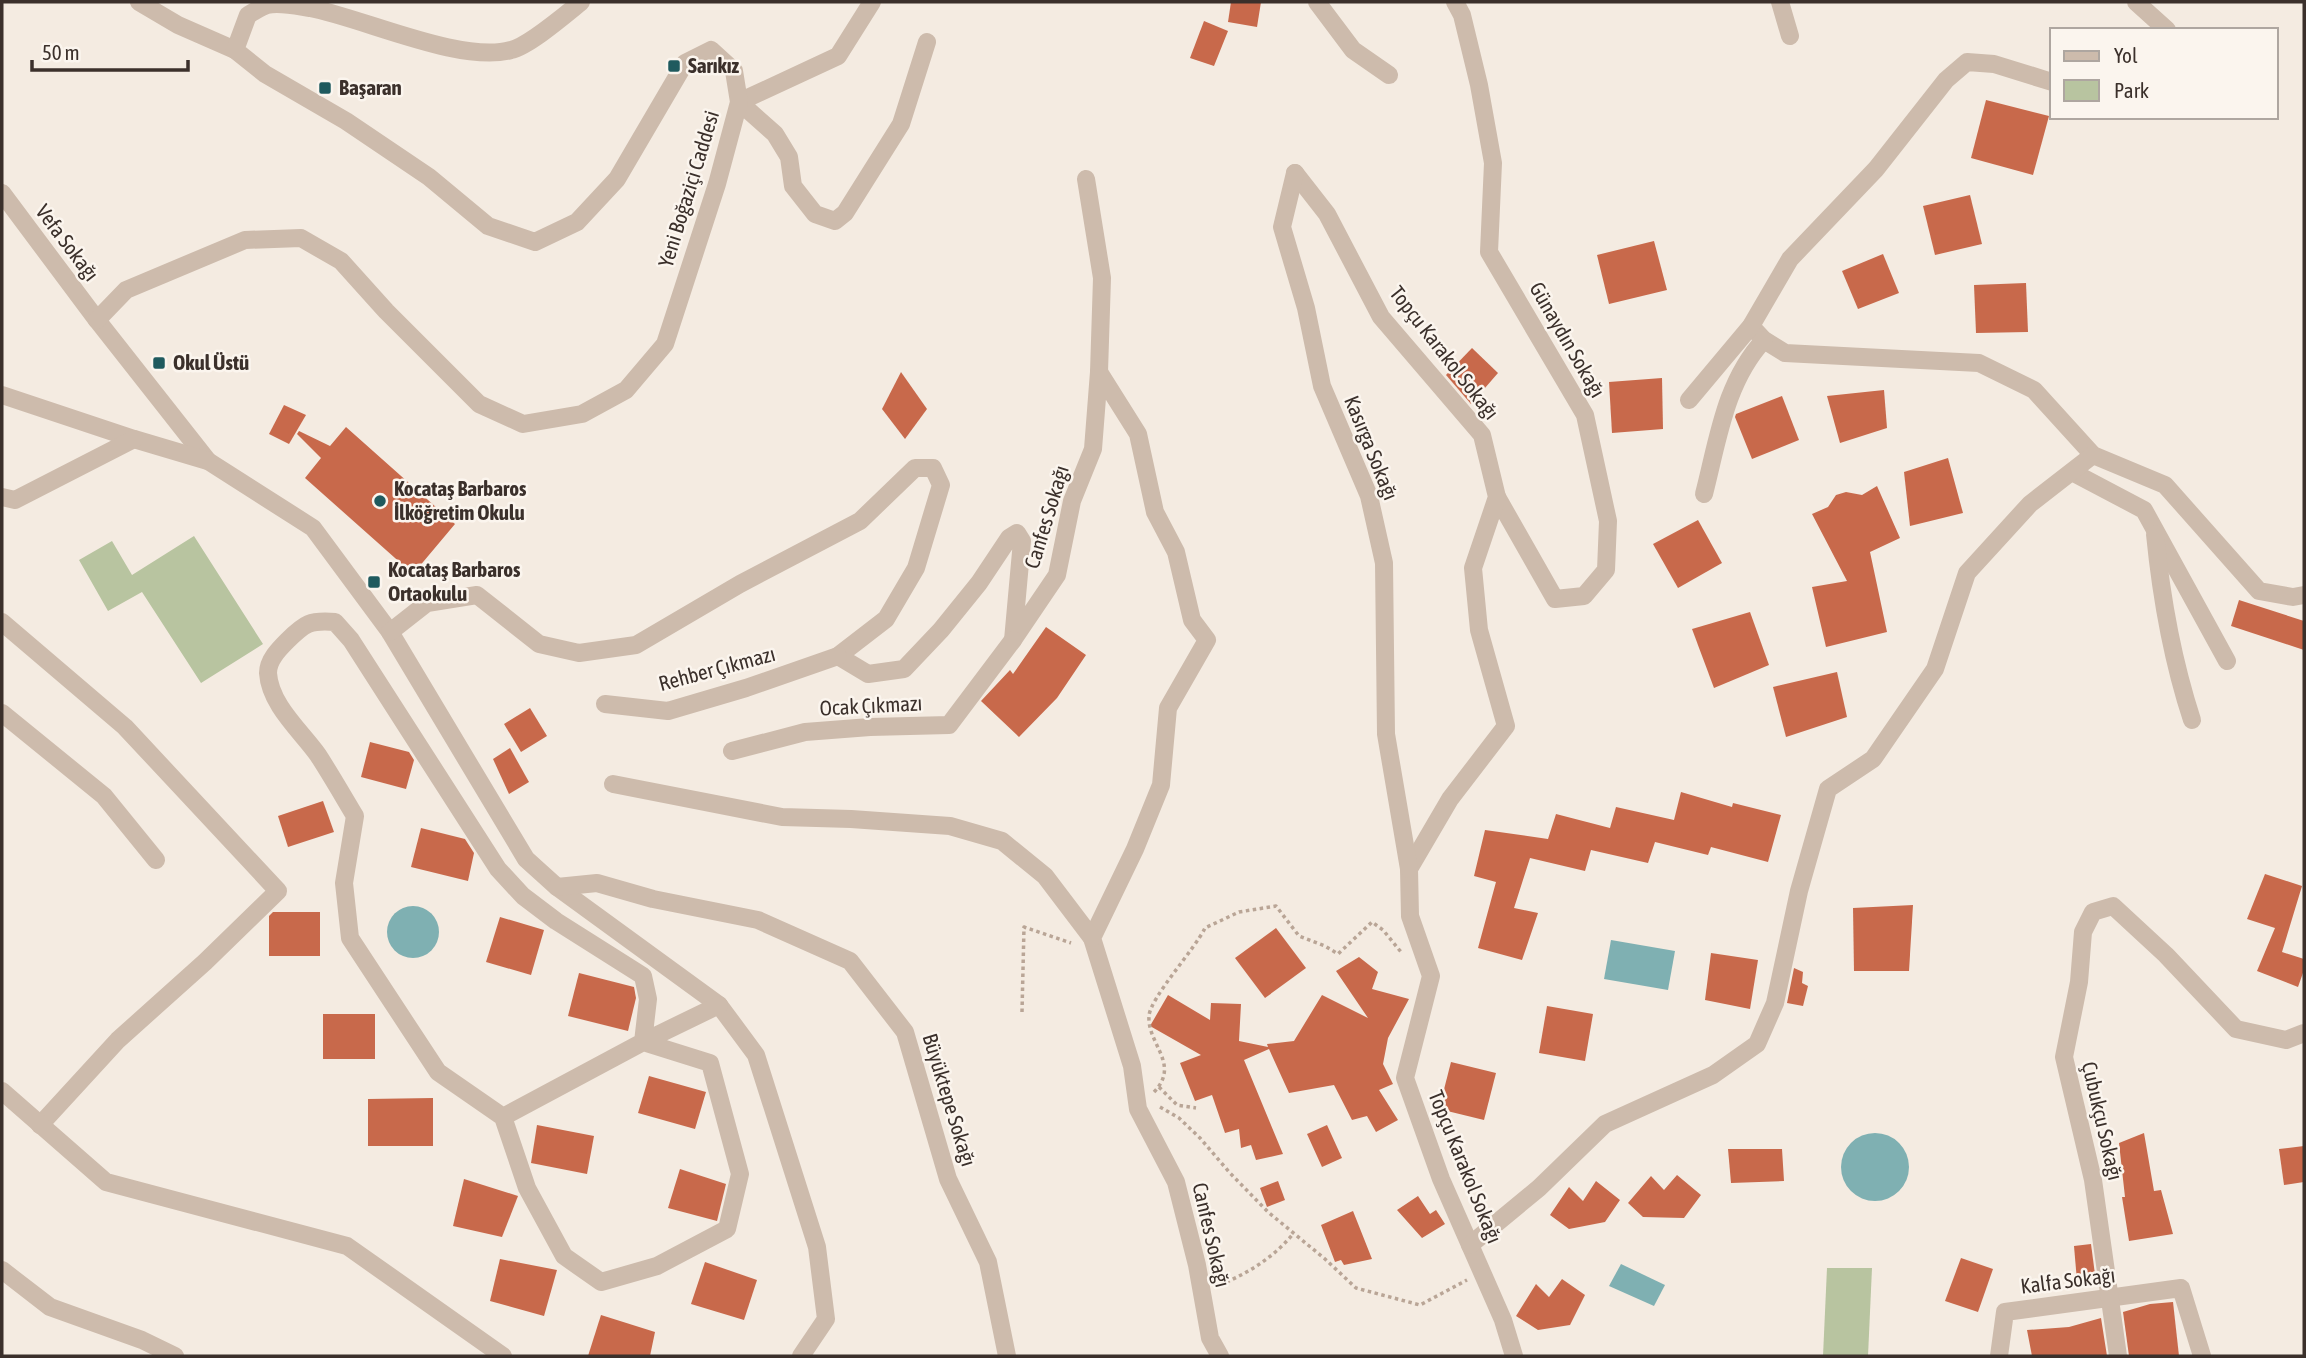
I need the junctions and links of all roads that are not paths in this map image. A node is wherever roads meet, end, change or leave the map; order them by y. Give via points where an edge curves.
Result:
1 (139, 2) edge
2 (581, 2) edge
3 (872, 2) edge
4 (1317, 2) edge
5 (1455, 2) edge
6 (1780, 2) edge
7 (2136, 2) edge
8 (2165, 28) edge
9 (1790, 36) dead end
10 (927, 43) dead end
11 (234, 50) junction
12 (1389, 75) dead end
13 (2050, 81) edge
14 (739, 102) junction
15 (1295, 173) joint
16 (1087, 179) dead end
17 (2, 194) edge
18 (8, 215) edge
19 (97, 320) junction
20 (1751, 326) junction
21 (1764, 340) junction
22 (1099, 372) junction
23 (2, 395) edge
24 (1689, 400) dead end
25 (134, 439) junction
26 (2093, 455) junction
27 (208, 461) junction
28 (2072, 472) junction
29 (1704, 494) dead end
30 (1497, 496) junction
31 (6, 503) edge
32 (2154, 527) junction
33 (2304, 595) edge
34 (2, 622) edge
35 (390, 632) junction
36 (1013, 640) junction
37 (838, 656) junction
38 (2227, 661) dead end
39 (605, 704) dead end
40 (2, 713) edge
41 (2192, 720) dead end
42 (732, 751) dead end
43 (613, 784) dead end
44 (156, 860) dead end
45 (1409, 869) junction
46 (557, 887) junction
47 (1094, 945) junction
48 (719, 1005) junction
49 (2304, 1033) edge
50 (643, 1042) junction
51 (2, 1091) edge
52 (503, 1116) junction
53 (40, 1125) junction
54 (1470, 1245) junction
55 (2, 1270) edge
56 (2109, 1299) junction
57 (175, 1356) edge
58 (503, 1356) edge
59 (802, 1356) edge
60 (1007, 1356) edge
61 (1220, 1356) edge
62 (1514, 1356) edge
63 (1999, 1356) edge
64 (2118, 1356) edge
65 (2202, 1356) edge

1 - 11 street
2 - 11 street via 513,50 482,53 438,45 330,12 267,5 248,15
3 - 14 street via 838,56
4 - 12 street via 1353,50
5 - 30 street, Günaydın Sokağı via 1479,85 1493,163 1489,252 1585,415 1603,494 1608,521 1606,570 1584,596 1555,599
6 - 9 street
7 - 8 street
10 - 14 street via 901,124 845,213 835,221 815,214 793,187 789,157 775,134
11 - 14 street, Yeni Boğaziçi Caddesi via 429,177 488,226 535,242 577,222 617,179 685,63 711,50 734,71
13 - 20 street via 1994,64 1967,62 1946,80 1876,169 1790,259
14 - 19 street, Yeni Boğaziçi Caddesi via 665,344 626,390 582,414 523,424 480,404 341,261 301,238 245,240 126,290
15 - 30 street, Topçu Karakol Sokağı via 1327,214 1381,317 1482,435
15 - 45 street, Kasırga Sokağı via 1282,227 1306,308 1322,386 1369,496 1384,563 1386,734
16 - 22 street, Canfes Sokağı via 1102,278
17 - 18 street, Vefa Sokağı
18 - 19 street, Vefa Sokağı
19 - 27 street, Vefa Sokağı
20 - 21 street
20 - 24 street
21 - 26 street via 1786,353 1979,363 2034,390
21 - 29 street via 1729,394
22 - 36 street, Canfes Sokağı via 1093,449 1072,501 1057,575
22 - 47 street via 1138,434 1155,512 1176,552 1192,620 1207,640 1168,709 1161,785
23 - 25 street
25 - 27 street
25 - 31 street
26 - 28 street
26 - 33 street via 2165,485 2259,591
27 - 35 street via 313,528
28 - 32 street via 2144,510
28 - 54 street via 2030,504 1967,573 1936,669 1873,759 1828,789 1799,891 1775,1003 1758,1044 1713,1075 1605,1124 1539,1188
30 - 45 street via 1473,568 1479,630 1506,726 1450,799
32 - 38 street
32 - 41 street via 2182,690
34 - 53 street via 125,727 278,891 118,1040
35 - 37 street via 427,603 477,595 539,644 579,653 636,645 860,521 915,468 933,468 941,485 916,568 886,619
35 - 46 street via 526,859
36 - 37 street, Canfes Sokağı via 1022,541 1017,533 941,630 904,669 868,674
36 - 42 street, Ocak Çıkmazı via 949,725 805,732
37 - 39 street, Rehber Çıkmazı via 668,711
40 - 44 street via 104,796
43 - 47 street, Canfes Sokağı via 782,817 950,826 1002,841 1045,876
45 - 54 street, Topçu Karakol Sokağı via 1410,916 1431,976 1405,1078
46 - 48 street
46 - 60 street, Büyüktepe Sokağı via 597,883 758,920 850,961 905,1032 948,1179 988,1262
47 - 61 street, Canfes Sokağı via 1132,1066 1138,1109 1176,1182 1210,1338
48 - 50 street
48 - 59 street via 756,1055 817,1247 826,1319
49 - 56 street, Çubukçu Sokağı via 2286,1040 2236,1029 2113,906 2093,912 2083,932 2080,982 2064,1057 2093,1180
50 - 52 street
50 - 52 street via 710,1063 740,1174 727,1229 657,1266 601,1282 564,1256 527,1188
50 - 52 street via 648,999 643,976 556,921 514,887 351,640 335,622 313,621 275,654 268,670 272,691 355,816 344,883 349,938 438,1072
51 - 53 street
53 - 58 street via 106,1182 347,1246
54 - 62 street, Topçu Karakol Sokağı
55 - 57 street via 50,1307
56 - 63 street, Kalfa Sokağı via 2005,1312
56 - 64 street, Çubukçu Sokağı
56 - 65 street, Kalfa Sokağı via 2181,1288

